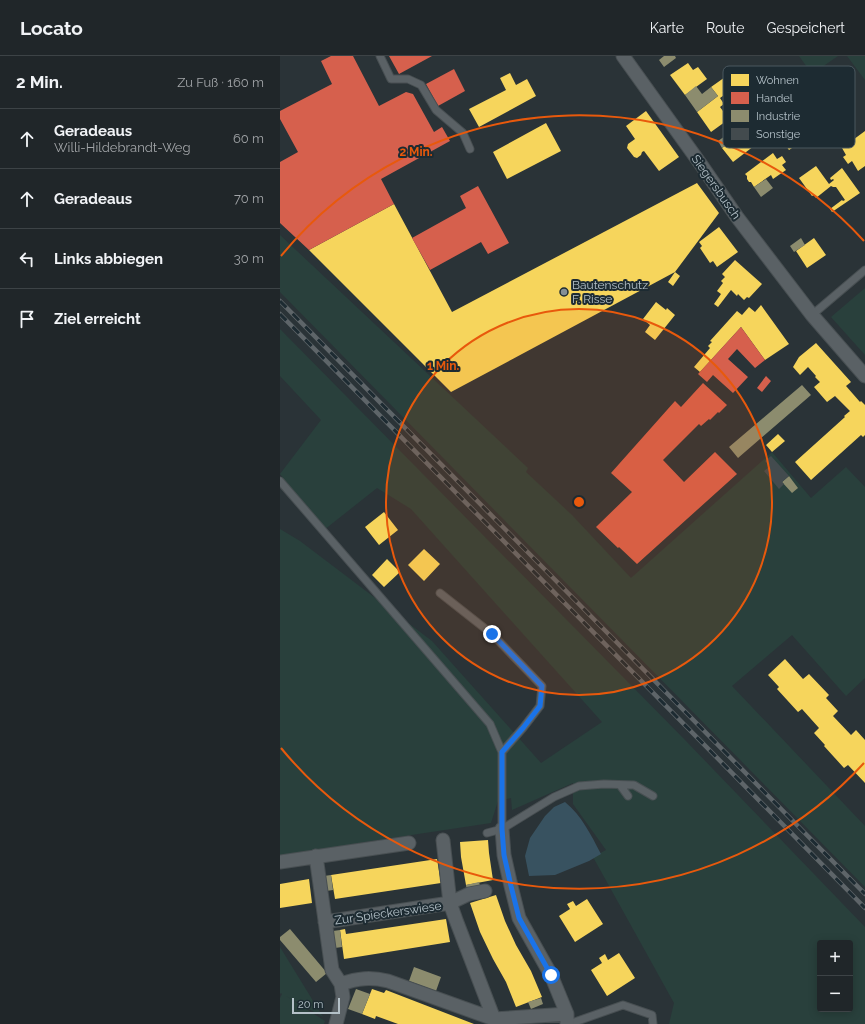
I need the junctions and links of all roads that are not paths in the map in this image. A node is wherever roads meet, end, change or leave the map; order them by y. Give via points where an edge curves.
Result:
1 (380, 56) edge
2 (623, 56) edge
3 (470, 149) dead end
4 (865, 270) edge
5 (812, 315) junction
6 (865, 376) edge
7 (280, 481) edge
8 (440, 593) dead end
9 (502, 752) junction
10 (620, 785) junction
11 (628, 796) dead end
12 (653, 796) dead end
13 (502, 829) junction
14 (487, 833) dead end
15 (443, 840) dead end
16 (409, 843) dead end
17 (316, 856) junction
18 (280, 862) edge
19 (485, 891) dead end
20 (450, 903) junction
21 (325, 922) junction
22 (341, 984) junction
23 (494, 1019) junction
24 (568, 1021) edge
25 (336, 1024) edge
26 (653, 1024) edge

1 - 3 lane via 391,79 408,79 421,85 436,110 463,133
2 - 5 street, Siegersbusch via 737,217
4 - 5 lane
5 - 6 street, Siegersbusch
7 - 9 lane via 490,724
8 - 9 lane via 492,634 542,686 540,706
9 - 13 lane
10 - 11 lane
10 - 12 lane via 634,785
10 - 13 lane via 579,786 554,797
13 - 14 lane
13 - 24 street via 504,887 551,975
15 - 20 street, Zur Spieckerswiese
16 - 17 street
17 - 18 street
17 - 21 street, Zur Spieckerswiese
19 - 20 street, Zur Spieckerswiese via 469,894
20 - 21 street, Zur Spieckerswiese
20 - 23 street, Zur Spieckerswiese
21 - 22 street, Zur Spieckerswiese via 332,970
22 - 23 street via 376,978
22 - 25 street, Zur Spieckerswiese via 343,997
23 - 24 street
24 - 26 lane via 624,1005 652,1015

